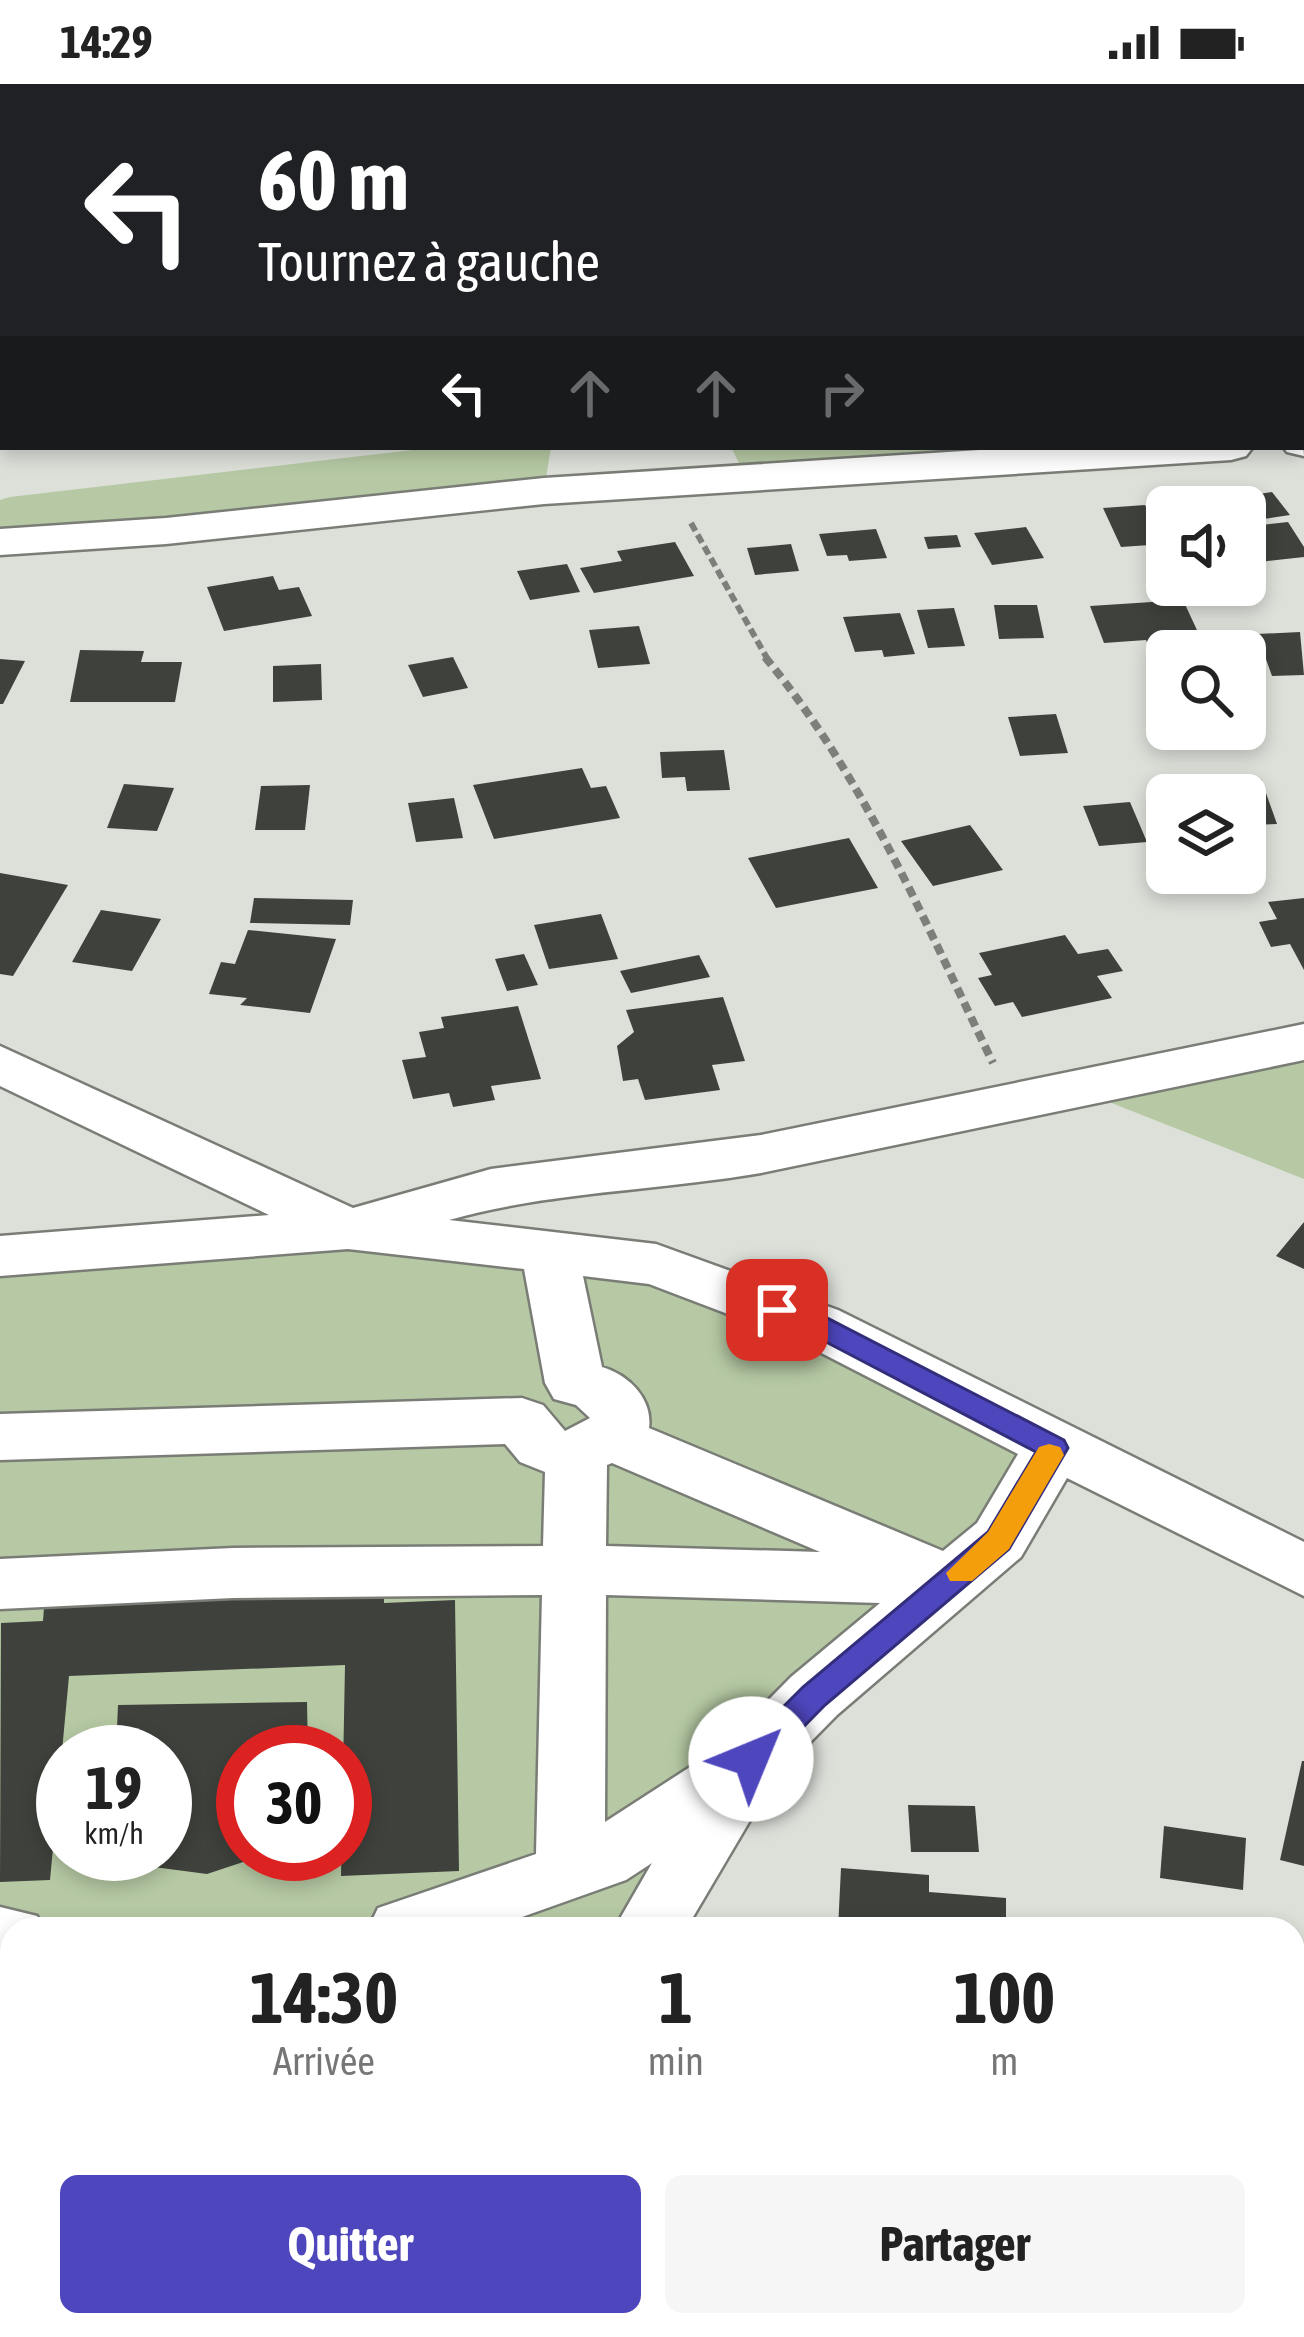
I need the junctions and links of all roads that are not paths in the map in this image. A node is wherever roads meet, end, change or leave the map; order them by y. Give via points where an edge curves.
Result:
1 (1185, 450) edge
2 (0, 542) edge
3 (1304, 1042) edge
4 (0, 1064) edge
5 (348, 1229) junction
6 (550, 1254) junction
7 (0, 1256) edge
8 (0, 1438) edge
9 (593, 1445) junction
10 (1053, 1448) junction
11 (573, 1570) junction
12 (1304, 1571) edge
13 (951, 1581) junction
14 (0, 1584) edge
15 (751, 1759) junction
16 (570, 1871) junction
17 (438, 1917) edge
18 (657, 1917) edge

1 - 2 street via 544,491
3 - 5 street via 690,1166 491,1189
4 - 5 street
5 - 6 street
5 - 7 street
6 - 9 street via 574,1383 592,1386 621,1411 618,1432
6 - 10 street via 656,1264 817,1325
8 - 9 street via 521,1420 532,1442 561,1456
9 - 11 street
9 - 13 street
10 - 12 street
10 - 13 street via 999,1540
11 - 13 street
11 - 14 street
11 - 16 street
13 - 15 street
15 - 16 street via 602,1860
15 - 18 street
16 - 17 street

